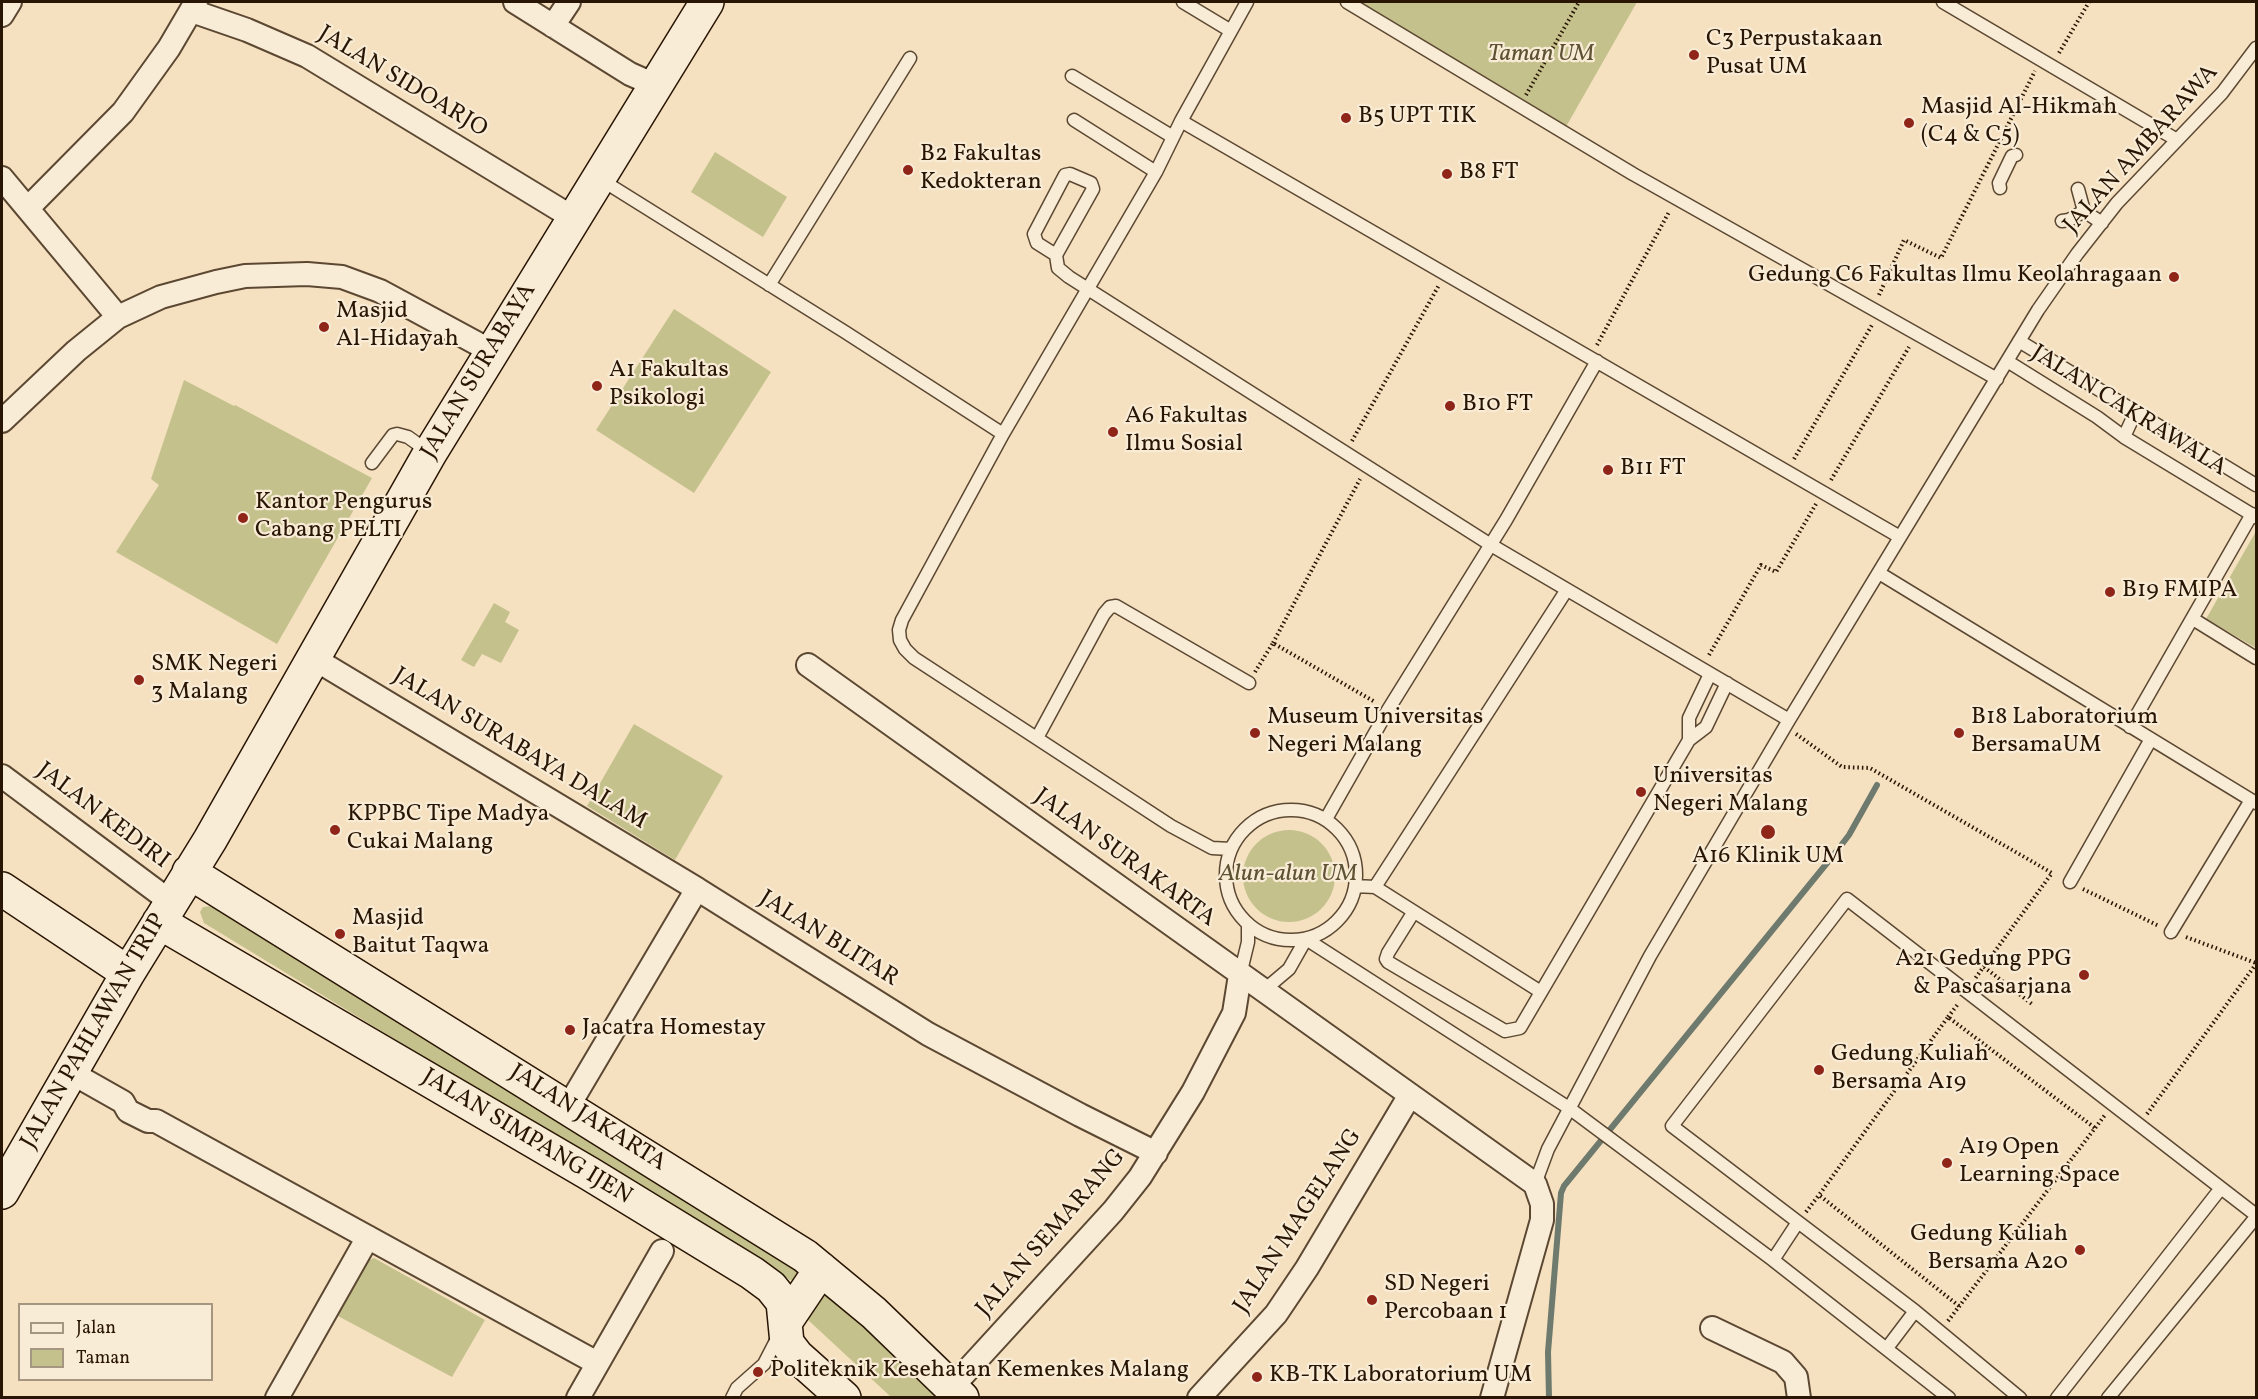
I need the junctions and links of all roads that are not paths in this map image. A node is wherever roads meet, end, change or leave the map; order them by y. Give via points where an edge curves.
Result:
1 (10, 2) edge
2 (515, 2) edge
3 (569, 2) edge
4 (707, 2) edge
5 (1183, 2) edge
6 (1247, 2) edge
7 (1347, 2) edge
8 (1943, 2) edge
9 (194, 6) edge
10 (2, 15) edge
11 (553, 26) junction
12 (1231, 31) junction
13 (2256, 48) edge
14 (910, 58) dead end
15 (1072, 76) dead end
16 (655, 85) junction
17 (1074, 120) dead end
18 (1181, 121) junction
19 (1173, 137) junction
20 (2177, 140) junction
21 (2016, 155) dead end
22 (1156, 172) junction
23 (2, 178) edge
24 (600, 179) junction
25 (2000, 188) dead end
26 (2078, 189) dead end
27 (28, 208) junction
28 (2084, 211) junction
29 (574, 219) junction
30 (2062, 221) dead end
31 (2102, 223) junction
32 (1056, 255) junction
33 (769, 285) junction
34 (1089, 291) junction
35 (118, 317) junction
36 (2019, 341) junction
37 (491, 351) junction
38 (1594, 359) junction
39 (2007, 362) junction
40 (1997, 379) junction
41 (2135, 413) junction
42 (2, 422) edge
43 (1003, 434) junction
44 (2124, 437) junction
45 (430, 453) junction
46 (372, 463) dead end
47 (2256, 485) edge
48 (2254, 516) edge
49 (1900, 537) junction
50 (1491, 545) junction
51 (1879, 573) junction
52 (1566, 591) junction
53 (2193, 619) junction
54 (313, 658) junction
55 (2256, 658) edge
56 (808, 665) dead end
57 (1706, 671) junction
58 (1249, 683) road end
59 (1727, 683) junction
60 (1788, 723) junction
61 (2130, 727) junction
62 (1037, 738) junction
63 (2151, 739) junction
64 (1689, 740) junction
65 (2, 776) edge
66 (2254, 801) edge
67 (1326, 819) junction
68 (1231, 849) junction
69 (189, 872) junction
70 (2070, 882) road end
71 (1355, 886) junction
72 (1375, 887) junction
73 (2, 889) edge
74 (697, 889) junction
75 (165, 912) junction
76 (1413, 913) junction
77 (1248, 924) junction
78 (2171, 932) road end
79 (1306, 939) junction
80 (128, 973) junction
81 (1240, 975) junction
82 (1263, 991) junction
83 (1541, 992) junction
84 (1234, 1013) junction
85 (70, 1072) junction
86 (1410, 1095) junction
87 (568, 1107) junction
88 (1569, 1108) junction
89 (1155, 1153) junction
90 (1535, 1184) junction
91 (2221, 1188) junction
92 (2, 1192) edge
93 (2256, 1216) edge
94 (1798, 1222) junction
95 (368, 1237) junction
96 (662, 1251) dead end
97 (1773, 1260) junction
98 (821, 1269) junction
99 (1915, 1311) junction
100 (786, 1321) junction
101 (1712, 1328) dead end
102 (1887, 1348) junction
103 (597, 1364) junction
104 (957, 1392) edge
105 (277, 1398) edge
106 (578, 1398) edge
107 (732, 1398) edge
108 (844, 1398) edge
109 (1199, 1398) edge
110 (1492, 1398) edge
111 (1799, 1398) edge
112 (1949, 1398) edge
113 (2020, 1398) edge
114 (2057, 1398) edge
115 (2108, 1398) edge

1 - 10 street
2 - 11 street
3 - 11 street
4 - 16 main road, JALAN SURABAYA
5 - 12 lane
6 - 12 lane
7 - 40 lane via 1677,198
8 - 20 lane
9 - 27 street via 123,112
9 - 29 street, JALAN SIDOARJO via 307,56
11 - 16 street
12 - 18 lane
13 - 20 lane, JALAN AMBARAWA via 2222,93
14 - 33 lane
15 - 19 lane
16 - 24 main road, JALAN SURABAYA
17 - 22 lane
18 - 19 lane
18 - 38 lane
19 - 22 lane
20 - 31 lane, JALAN AMBARAWA
21 - 25 lane via 2012,156
22 - 34 lane
23 - 27 street
24 - 29 main road, JALAN SURABAYA
24 - 33 lane
26 - 28 lane
27 - 35 street
28 - 30 lane
28 - 31 lane
29 - 37 main road, JALAN SURABAYA
31 - 36 lane, JALAN AMBARAWA
32 - 32 lane via 1037,243 1034,234 1065,175 1070,174 1091,183 1092,189
32 - 34 lane via 1058,268
33 - 43 lane
34 - 43 lane
34 - 50 lane
35 - 37 street via 161,297 216,282 269,274 342,276 380,291
35 - 42 street
36 - 39 lane, JALAN AMBARAWA
36 - 41 lane, JALAN CAKRAWALA
37 - 45 main road, JALAN SURABAYA
38 - 49 lane
38 - 50 lane
39 - 40 lane, JALAN AMBARAWA
39 - 44 lane, JALAN CAKRAWALA
40 - 49 lane, JALAN AMBARAWA
41 - 44 lane
41 - 47 lane, JALAN CAKRAWALA
43 - 62 lane via 902,620 900,640 914,658
44 - 48 lane, JALAN CAKRAWALA
45 - 46 lane via 397,434
45 - 54 main road, JALAN SURABAYA
48 - 53 lane
49 - 51 lane, JALAN AMBARAWA
50 - 52 lane
50 - 67 lane
51 - 60 lane, JALAN AMBARAWA
51 - 61 lane
52 - 57 lane
52 - 72 lane
53 - 55 lane
53 - 61 lane
54 - 69 main road, JALAN SURABAYA
54 - 74 street, JALAN SURABAYA DALAM
56 - 81 street, JALAN SURAKARTA
57 - 59 lane
57 - 64 lane via 1689,718
58 - 62 lane via 1116,606 1110,607
59 - 60 lane
59 - 64 lane via 1706,727
60 - 88 lane, JALAN AMBARAWA via 1650,956
61 - 63 lane
62 - 68 lane via 1171,826 1212,848
63 - 66 lane
63 - 70 lane
64 - 83 lane
65 - 75 street, JALAN KEDIRI
66 - 78 lane
67 - 68 lane via 1299,810 1271,812 1247,826
67 - 71 lane via 1350,848
68 - 77 lane via 1226,873 1229,898
69 - 75 main road, JALAN PAHLAWAN TRIP
69 - 87 main road, JALAN JAKARTA
71 - 72 lane
71 - 79 lane via 1351,901 1333,925
72 - 76 lane
73 - 80 main road
74 - 87 street
74 - 89 street, JALAN BLITAR via 950,1047
75 - 80 main road, JALAN PAHLAWAN TRIP
75 - 100 main road, JALAN SIMPANG IJEN via 752,1273 783,1302
76 - 83 lane
76 - 83 lane via 1388,953 1386,959 1390,964 1505,1031 1520,1028
77 - 79 lane via 1281,940
77 - 81 lane, JALAN SEMARANG
79 - 82 lane, JALAN SEMARANG via 1289,969
79 - 88 lane
80 - 85 main road, JALAN PAHLAWAN TRIP
81 - 82 street, JALAN SURAKARTA
81 - 84 street, JALAN SEMARANG
82 - 84 street, JALAN SEMARANG
82 - 86 street, JALAN SURAKARTA
84 - 89 street, JALAN SEMARANG via 1193,1092
85 - 92 main road, JALAN PAHLAWAN TRIP
85 - 95 street via 123,1102 133,1100 155,1113 156,1121
86 - 90 street, JALAN SURAKARTA
86 - 109 street, JALAN MAGELANG via 1276,1314
87 - 98 main road, JALAN JAKARTA
88 - 90 lane, JALAN AMBARAWA
88 - 97 lane
89 - 104 street, JALAN SEMARANG via 1113,1211
90 - 110 street via 1542,1204 1542,1220
91 - 93 lane
91 - 94 lane via 1847,899 1672,1126
91 - 114 lane
93 - 115 lane
94 - 97 lane
94 - 99 lane
95 - 103 street
95 - 105 street
96 - 103 street
97 - 102 lane
98 - 100 main road
98 - 104 main road, JALAN JAKARTA
99 - 102 lane
99 - 113 lane
100 - 107 lane via 764,1364
100 - 108 main road, JALAN SIMPANG IJEN via 787,1343
101 - 111 street via 1783,1362 1796,1377
102 - 112 lane
103 - 106 street

